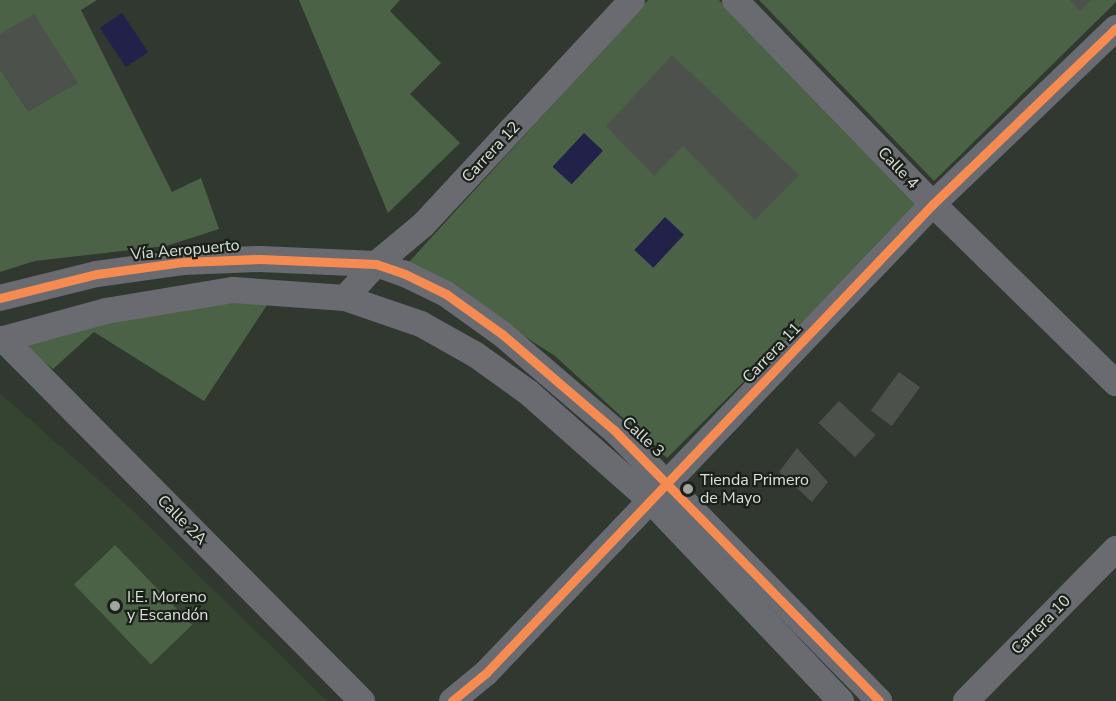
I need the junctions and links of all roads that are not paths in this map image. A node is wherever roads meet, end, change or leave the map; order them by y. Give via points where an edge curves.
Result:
1 (632, 0) edge
2 (735, 0) edge
3 (1116, 28) edge
4 (933, 204) junction
5 (376, 264) junction
6 (0, 298) edge
7 (345, 298) junction
8 (1, 340) edge
9 (1116, 383) edge
10 (669, 483) junction
11 (651, 501) junction
12 (1116, 549) edge
13 (800, 619) junction
14 (783, 639) junction
15 (362, 701) edge
16 (452, 701) edge
17 (841, 701) edge
18 (879, 701) edge
19 (966, 701) edge

1 - 5 street, Carrera 12 via 423,225
2 - 4 street, Calle 4
3 - 4 street, Carrera 11
4 - 9 street, Calle 4
4 - 10 street, Carrera 11
5 - 6 street, Vía Aeropuerto via 260,259 184,262 97,274
5 - 7 street, Carrera 12
5 - 10 street, Calle 3 via 446,294 502,334
7 - 8 street via 233,290 106,311
7 - 11 street via 421,324 476,355 529,393
8 - 15 street, Calle 2A
10 - 11 street, Carrera 11
10 - 13 street, Calle 3
11 - 14 street
11 - 16 street, Carrera 11 via 486,673
12 - 19 street, Carrera 10
13 - 14 street
13 - 18 street, Calle 3
14 - 17 street

